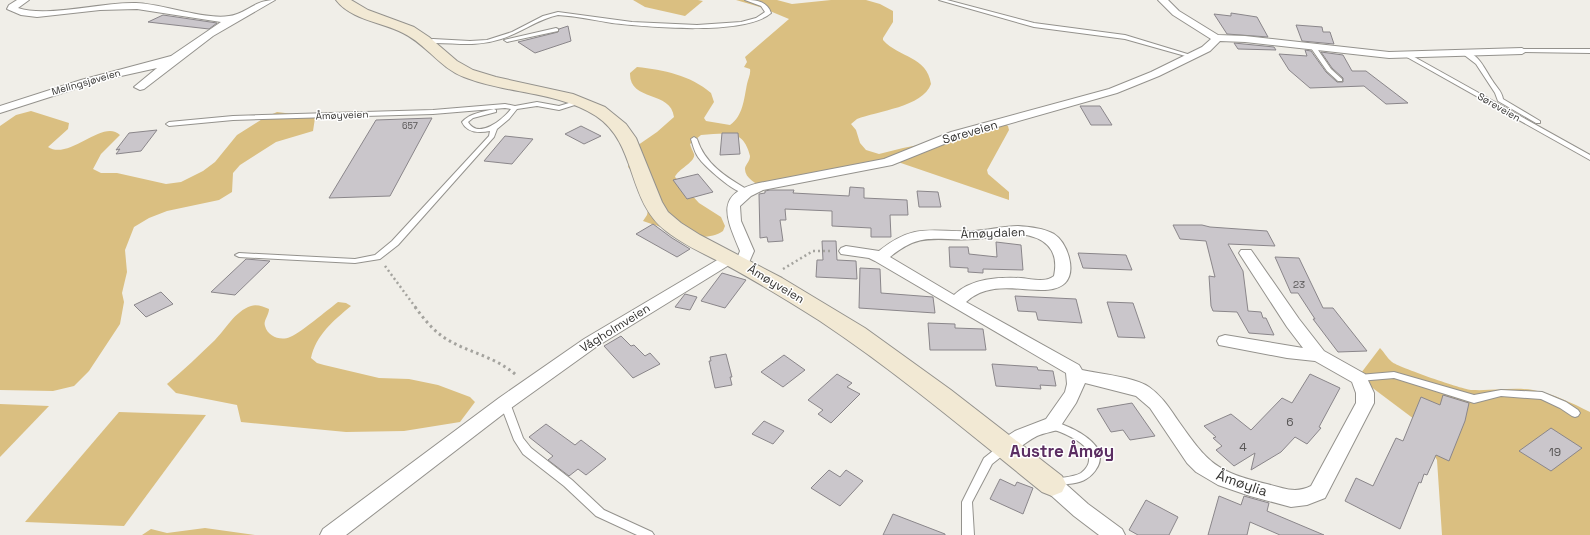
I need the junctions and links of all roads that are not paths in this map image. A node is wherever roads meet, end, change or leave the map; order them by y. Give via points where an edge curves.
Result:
1 (24, 0) edge
2 (270, 0) edge
3 (343, 0) edge
4 (747, 0) edge
5 (941, 0) edge
6 (1163, 0) edge
7 (234, 19) junction
8 (556, 30) dead end
9 (1216, 38) junction
10 (428, 41) junction
11 (469, 43) junction
12 (1314, 48) junction
13 (1522, 51) joint
14 (1590, 51) edge
15 (1465, 53) junction
16 (1407, 55) junction
17 (1191, 56) junction
18 (172, 60) junction
19 (1340, 80) dead end
20 (140, 87) dead end
21 (579, 102) junction
22 (515, 108) junction
23 (0, 110) edge
24 (169, 124) dead end
25 (494, 128) junction
26 (694, 139) dead end
27 (1590, 152) edge
28 (1590, 158) edge
29 (745, 192) junction
30 (846, 251) road end
31 (1246, 253) dead end
32 (239, 255) dead end
33 (880, 258) junction
34 (735, 261) junction
35 (956, 302) junction
36 (1225, 340) dead end
37 (1318, 355) junction
38 (1076, 375) junction
39 (1359, 378) junction
40 (505, 403) junction
41 (1575, 413) dead end
42 (1052, 425) junction
43 (1006, 447) junction
44 (1052, 484) junction
45 (330, 535) edge
46 (648, 535) edge
47 (968, 535) edge
48 (1115, 535) edge

1 - 7 street via 12,9 37,14 135,6 174,10 210,18
2 - 7 street, Melingsjøveien
3 - 10 main road, Åmøyveien via 354,8 409,30
4 - 11 lane via 761,4 768,13 763,18 744,23 709,26 619,22 558,13 508,35
5 - 17 lane via 1034,25 1126,37
6 - 9 street via 1176,13
7 - 18 street, Melingsjøveien
8 - 11 lane via 488,45
9 - 12 street, Søreveien
9 - 17 street, Søreveien via 1214,43
10 - 11 lane via 450,40
10 - 21 main road, Åmøyveien via 451,64 467,73
12 - 16 street, Søreveien
12 - 19 lane via 1329,70
13 - 14 lane, Søreveien
13 - 15 street, Søreveien
15 - 16 street, Søreveien
15 - 27 lane, Søreveien via 1482,64 1491,83 1500,93 1500,100
16 - 28 lane, Søreveien
17 - 29 street, Søreveien via 1113,91 955,135 887,162
18 - 20 street, Melingsjøveien
18 - 23 street, Melingsjøveien via 77,84
21 - 22 lane, Åmøyveien via 560,108 537,104
21 - 34 main road, Åmøyveien via 611,118 626,135 650,200 666,221
22 - 24 lane, Åmøyveien via 505,106 433,112 233,118
22 - 25 lane
22 - 25 lane, Åmøyveien via 481,114 465,122 475,130
25 - 32 lane via 492,136 451,182 395,243 377,257 355,261
26 - 29 lane via 698,151 713,170
29 - 34 street via 734,203 732,211 734,224 747,251
30 - 33 street via 872,254
31 - 37 street
33 - 35 street
33 - 35 street, Åmøydalen via 904,240 920,235 973,235 1015,230 1033,232 1050,238 1058,249 1063,273 1054,283 989,283 970,290
34 - 40 street, Vågholmveien via 660,300 590,343
34 - 43 main road, Åmøyveien via 866,340 932,387
35 - 38 street via 1065,363
36 - 37 street
37 - 39 street
38 - 39 street, Åmøylia via 1132,387 1150,397 1194,458 1213,474 1296,499 1308,498 1318,492 1365,403
38 - 42 street via 1075,393 1058,412
39 - 41 lane via 1394,375 1474,399 1501,393 1542,396
40 - 45 street, Vågholmveien
40 - 46 lane via 519,440 527,451 568,483 600,514
42 - 43 street via 1040,426 1023,434
42 - 44 lane via 1076,433 1088,443 1094,455 1093,466 1086,475
43 - 44 main road, Åmøyveien
43 - 47 lane via 988,461 966,502
44 - 48 street, Åmøyveien

